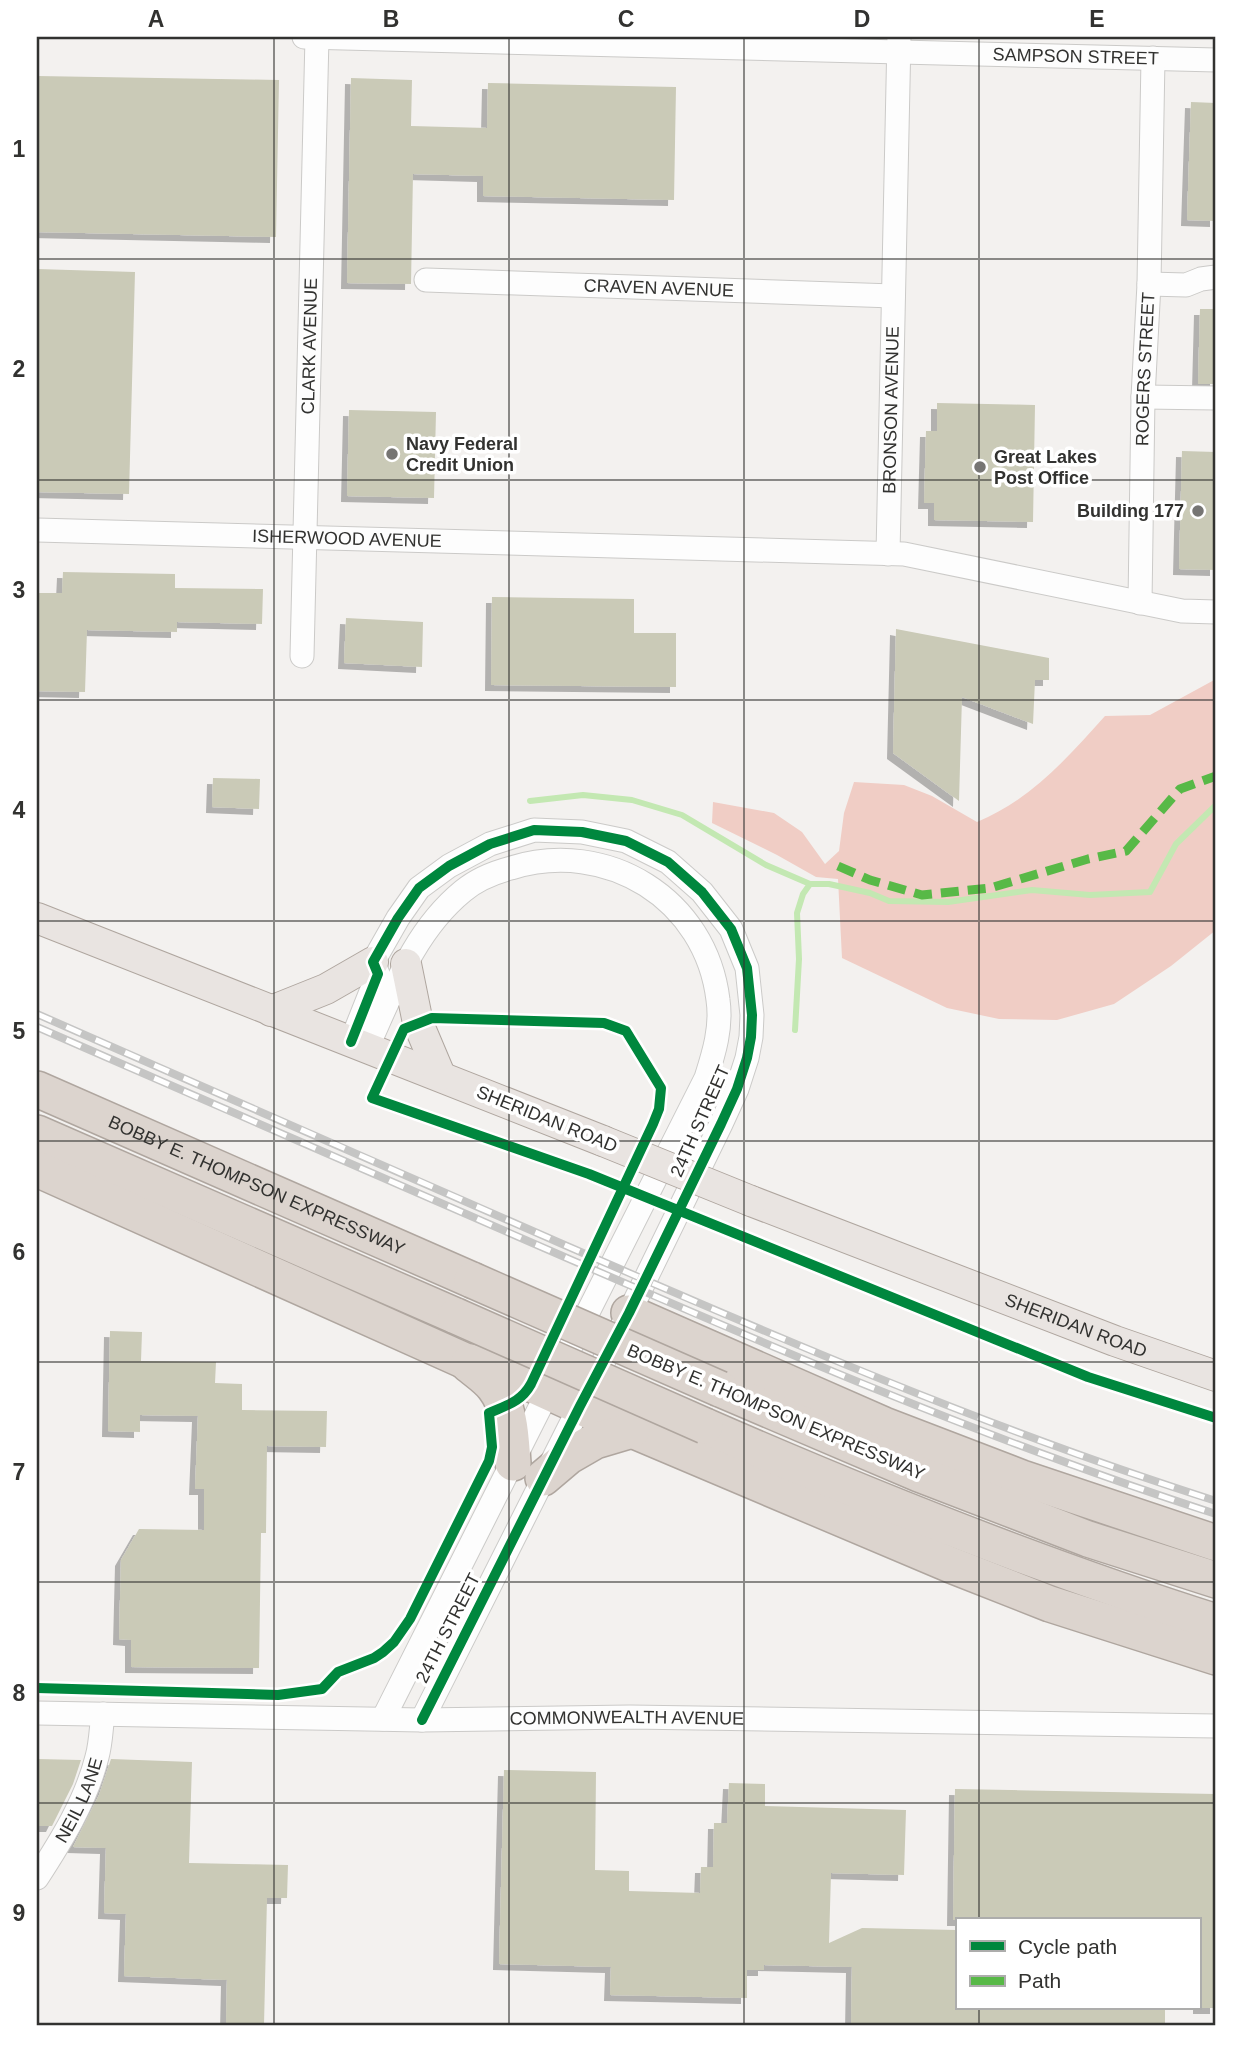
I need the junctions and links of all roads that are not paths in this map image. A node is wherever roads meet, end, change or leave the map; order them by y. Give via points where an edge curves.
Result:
1 (304, 37) edge
2 (317, 37) edge
3 (899, 44) edge
4 (1204, 52) edge
5 (1153, 58) junction
6 (1216, 277) edge
7 (426, 280) dead end
8 (1149, 284) junction
9 (893, 296) junction
10 (1143, 397) junction
11 (1216, 398) edge
12 (37, 530) edge
13 (305, 538) junction
14 (888, 554) junction
15 (1140, 603) junction
16 (1216, 612) edge
17 (302, 656) dead end
18 (37, 918) edge
19 (373, 962) junction
20 (406, 964) junction
21 (271, 1011) junction
22 (359, 1045) junction
23 (440, 1075) junction
24 (37, 1089) edge
25 (37, 1133) edge
26 (37, 1169) edge
27 (629, 1313) junction
28 (465, 1362) junction
29 (1216, 1376) edge
30 (564, 1399) junction
31 (632, 1430) junction
32 (528, 1471) junction
33 (1216, 1543) edge
34 (1216, 1580) edge
35 (1216, 1622) edge
36 (1216, 1657) edge
37 (37, 1713) edge
38 (103, 1714) junction
39 (383, 1719) junction
40 (422, 1720) junction
41 (1216, 1726) edge
42 (37, 1878) edge

1 - 2 street, SAMPSON STREET
2 - 3 street, SAMPSON STREET
2 - 13 street, CLARK AVENUE
3 - 5 street, SAMPSON STREET
3 - 9 street, BRONSON AVENUE
4 - 5 street, SAMPSON STREET
5 - 8 street, ROGERS STREET
6 - 8 street via 1186,285
7 - 9 street, CRAVEN AVENUE
8 - 10 street, ROGERS STREET
9 - 14 street, BRONSON AVENUE
10 - 11 street
10 - 15 street, ROGERS STREET
12 - 13 street, ISHERWOOD AVENUE
13 - 14 street, ISHERWOOD AVENUE
13 - 17 street, CLARK AVENUE
14 - 15 street
15 - 16 street
18 - 21 main road, SHERIDAN ROAD
19 - 21 main road via 326,989
19 - 22 street, 24TH STREET via 378,974
19 - 27 street, 24TH STREET via 419,888 490,844 534,830 582,832 626,841 668,862 702,891 731,929 747,968 752,1015 747,1058 737,1089
20 - 22 street, 24TH STREET
20 - 23 main road via 412,1005
20 - 30 street, 24TH STREET via 421,937 466,888 502,870 556,859 620,870 645,884 681,916 707,957 719,1002 715,1051
21 - 22 main road, SHERIDAN ROAD
22 - 23 main road, SHERIDAN ROAD
23 - 29 main road, SHERIDAN ROAD, bridge via 751,1200
24 - 34 highway, BOBBY E. THOMPSON EXPRESSWAY, bridge via 919,1474 1088,1539
25 - 35 highway, bridge via 934,1522
26 - 28 highway
27 - 30 street, 24TH STREET
27 - 33 highway via 884,1425 1022,1478
28 - 30 highway via 485,1365
28 - 32 highway via 494,1387
30 - 31 highway
30 - 32 street, 24TH STREET
30 - 32 street, 24TH STREET
31 - 32 highway
31 - 36 highway via 1038,1599
32 - 39 street, 24TH STREET
32 - 40 street, 24TH STREET
37 - 38 street, COMMONWEALTH AVENUE
38 - 39 street, COMMONWEALTH AVENUE
38 - 42 street, NEIL LANE via 97,1757 83,1797
39 - 40 street, COMMONWEALTH AVENUE
40 - 41 street, COMMONWEALTH AVENUE via 630,1717

